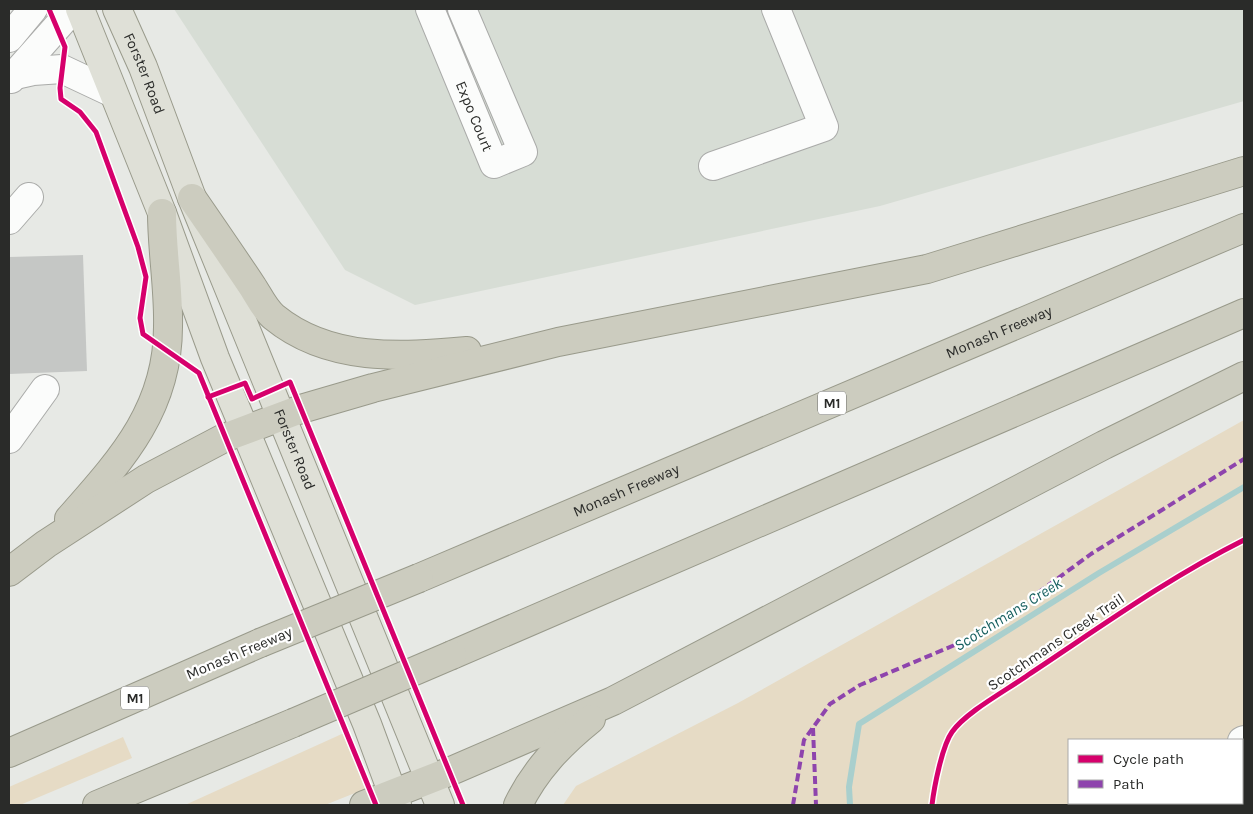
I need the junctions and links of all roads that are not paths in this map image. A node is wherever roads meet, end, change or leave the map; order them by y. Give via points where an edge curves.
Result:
1 (33, 9) edge
2 (73, 9) edge
3 (80, 9) edge
4 (117, 9) edge
5 (430, 9) edge
6 (462, 9) edge
7 (776, 9) edge
8 (9, 38) edge
9 (12, 78) edge
10 (113, 93) junction
11 (713, 166) dead end
12 (1244, 171) edge
13 (29, 197) dead end
14 (192, 198) junction
15 (162, 212) junction
16 (9, 220) edge
17 (1244, 228) edge
18 (1244, 313) edge
19 (558, 342) junction
20 (1244, 376) edge
21 (44, 389) dead end
22 (282, 415) junction
23 (245, 430) junction
24 (9, 439) edge
25 (46, 544) junction
26 (9, 572) edge
27 (613, 701) junction
28 (9, 753) edge
29 (430, 779) junction
30 (395, 800) edge
31 (97, 805) edge
32 (364, 805) edge
33 (440, 805) edge
34 (518, 805) edge

1 - 8 street
2 - 9 street
3 - 10 main road
4 - 14 main road, Forster Road via 143,67
5 - 6 street, Expo Court via 494,164 523,152
7 - 11 street via 824,127
9 - 10 street via 33,71 62,69
10 - 15 main road
12 - 19 highway via 928,269
13 - 16 street
14 - 19 highway via 273,316 327,346 362,355 421,355
14 - 22 main road, Forster Road
15 - 23 main road
15 - 25 highway via 168,329 167,350 155,398 134,440
17 - 28 highway, Monash Freeway / M1, bridge via 260,643
18 - 31 highway, bridge
19 - 22 highway via 373,388
20 - 27 highway via 1104,445
21 - 24 street
22 - 23 highway
22 - 29 main road, Forster Road
23 - 25 highway via 146,479
23 - 30 main road via 367,724
25 - 26 highway
27 - 29 highway
27 - 34 highway via 567,738 546,760
29 - 30 highway
29 - 33 main road, Forster Road
30 - 32 highway

